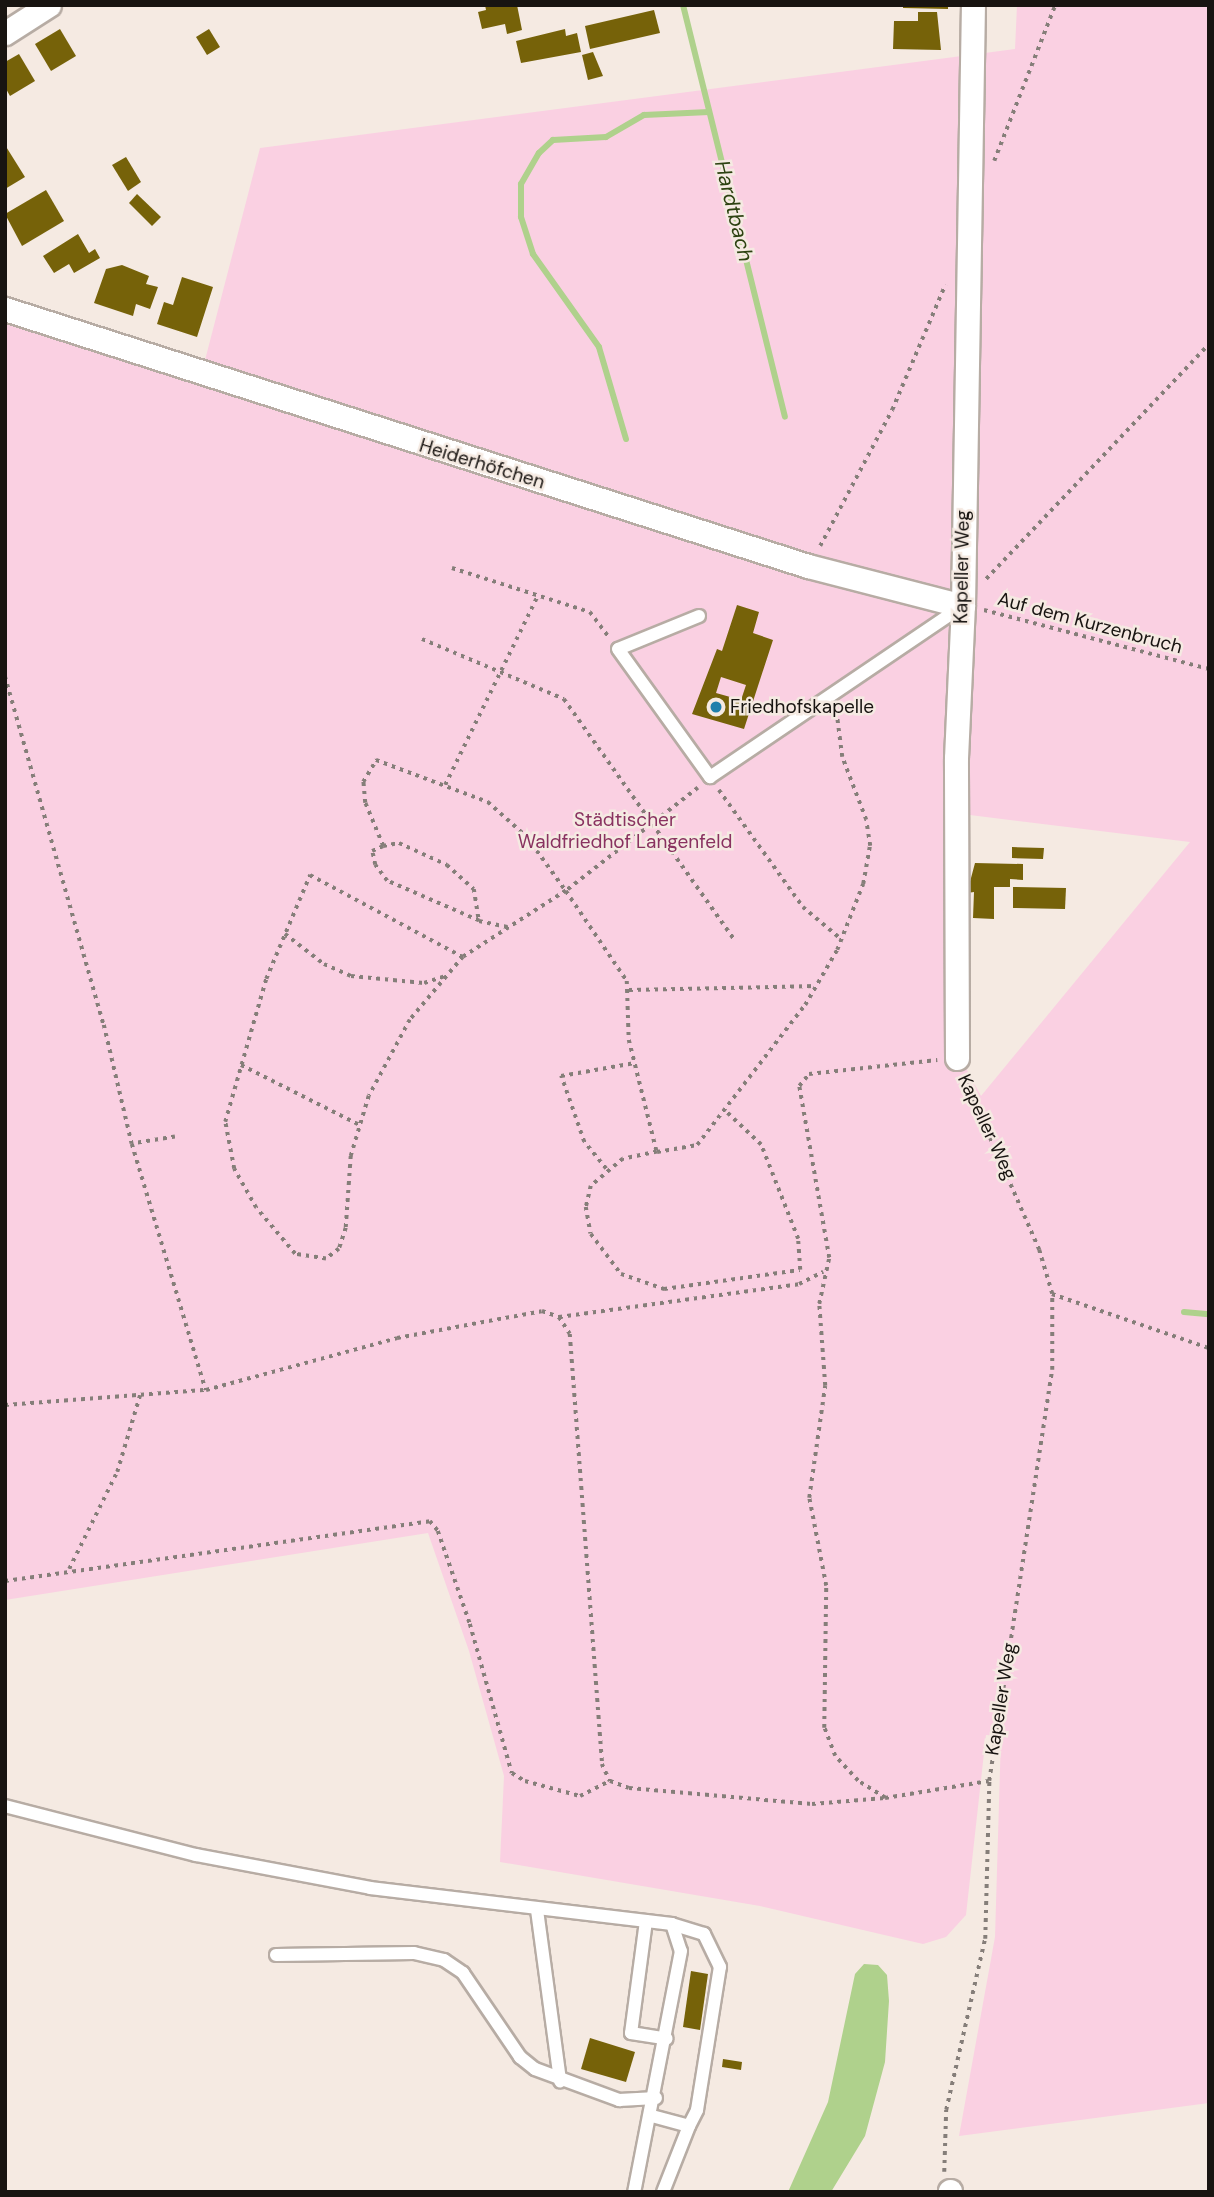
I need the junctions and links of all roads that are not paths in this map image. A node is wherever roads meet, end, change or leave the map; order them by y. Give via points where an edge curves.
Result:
1 (49, 5) edge
2 (973, 5) edge
3 (5, 33) edge
4 (5, 309) edge
5 (963, 606) junction
6 (699, 616) dead end
7 (957, 1058) road end
8 (5, 1806) edge
9 (537, 1910) junction
10 (646, 1921) junction
11 (672, 1924) junction
12 (276, 1955) dead end
13 (667, 2039) junction
14 (560, 2081) junction
15 (656, 2098) junction
16 (652, 2116) junction
17 (689, 2126) junction
18 (634, 2192) edge
19 (663, 2192) edge

1 - 3 street
2 - 5 street, Kapeller Weg
4 - 5 street, Heiderhöfchen via 808,566
5 - 6 lane via 710,777 618,649
5 - 7 street, Kapeller Weg via 956,758
8 - 9 lane via 196,1855 370,1888
9 - 10 lane
9 - 14 lane
10 - 11 lane
10 - 13 lane via 631,2033
11 - 13 lane via 681,1951
11 - 17 lane via 704,1934 720,1967 697,2110
12 - 14 lane via 414,1953 444,1960 463,1973 520,2057
13 - 15 lane
14 - 15 lane via 619,2100
15 - 16 lane
16 - 17 lane
16 - 18 lane
17 - 19 lane

